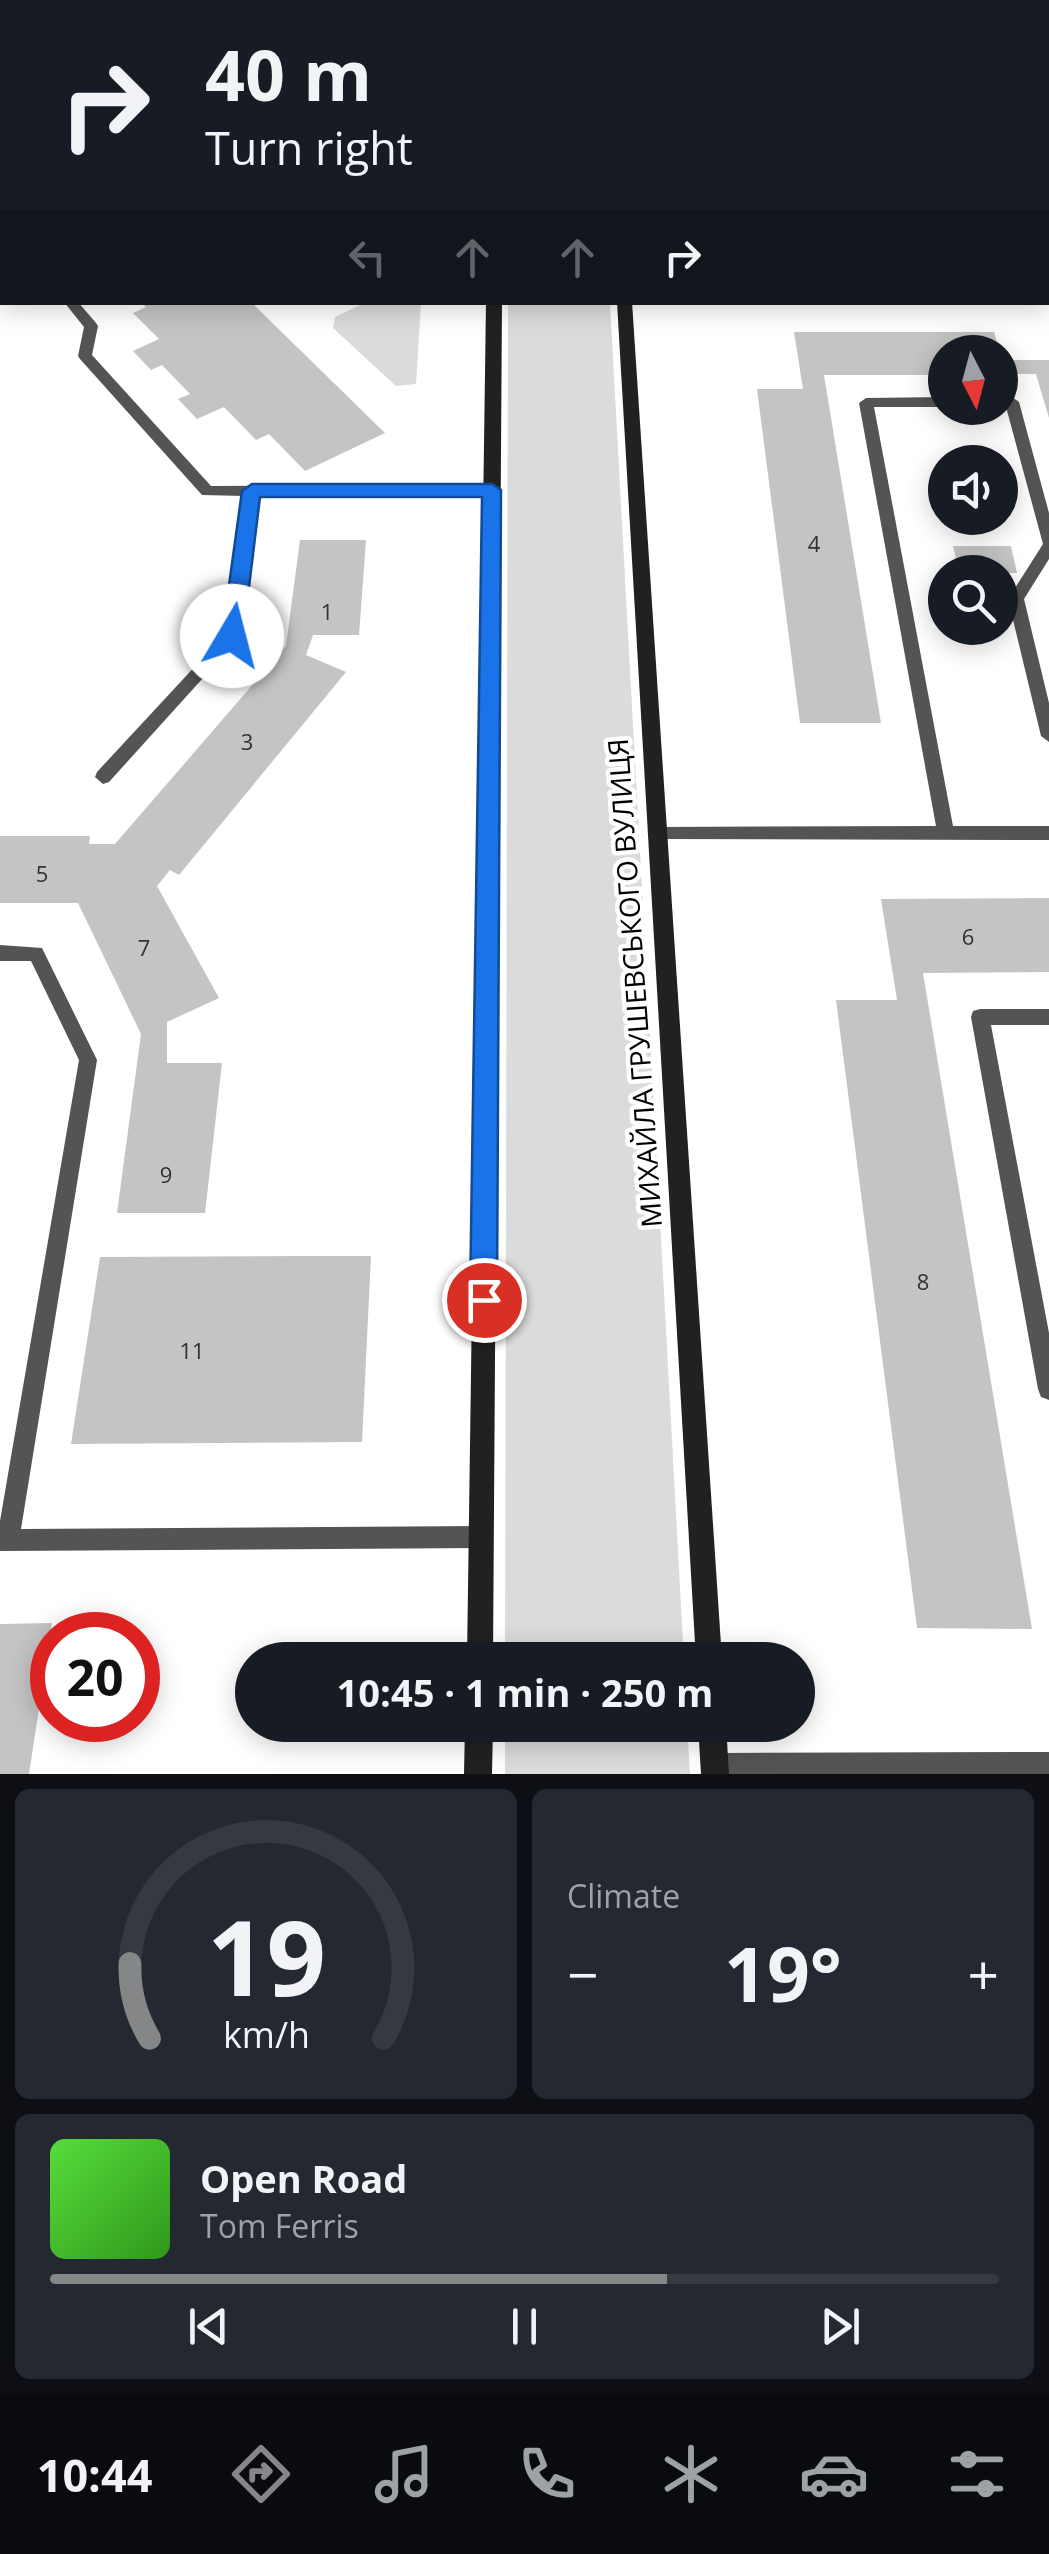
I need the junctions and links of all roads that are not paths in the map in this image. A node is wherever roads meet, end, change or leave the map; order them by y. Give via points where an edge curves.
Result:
1 (73, 305) edge
2 (494, 305) edge
3 (624, 305) edge
4 (928, 402) edge
5 (1018, 425) edge
6 (492, 490) junction
7 (252, 491) junction
8 (1049, 544) edge
9 (1049, 736) edge
10 (103, 776) dead end
11 (946, 833) junction
12 (1049, 833) edge
13 (657, 834) junction
14 (0, 953) edge
15 (1049, 1017) edge
16 (1049, 1389) edge
17 (480, 1537) junction
18 (4, 1540) edge
19 (480, 1642) edge
20 (707, 1642) edge
21 (479, 1742) edge
22 (713, 1742) edge
23 (1049, 1764) edge
24 (715, 1770) edge
25 (478, 1774) edge

1 - 7 lane via 91,326 84,356 207,491
2 - 6 street
3 - 13 street, МИХАЙЛА ГРУШЕВСЬКОГО ВУЛИЦЯ
4 - 11 lane via 866,402
5 - 8 lane
6 - 7 lane
6 - 17 street
7 - 10 lane via 232,636
8 - 9 lane via 1016,599
11 - 12 lane
11 - 13 lane
13 - 20 street, МИХАЙЛА ГРУШЕВСЬКОГО ВУЛИЦЯ
14 - 18 lane via 36,953 88,1060
15 - 16 lane via 980,1017
17 - 18 lane
17 - 19 street
21 - 25 street
22 - 24 street
23 - 24 lane

